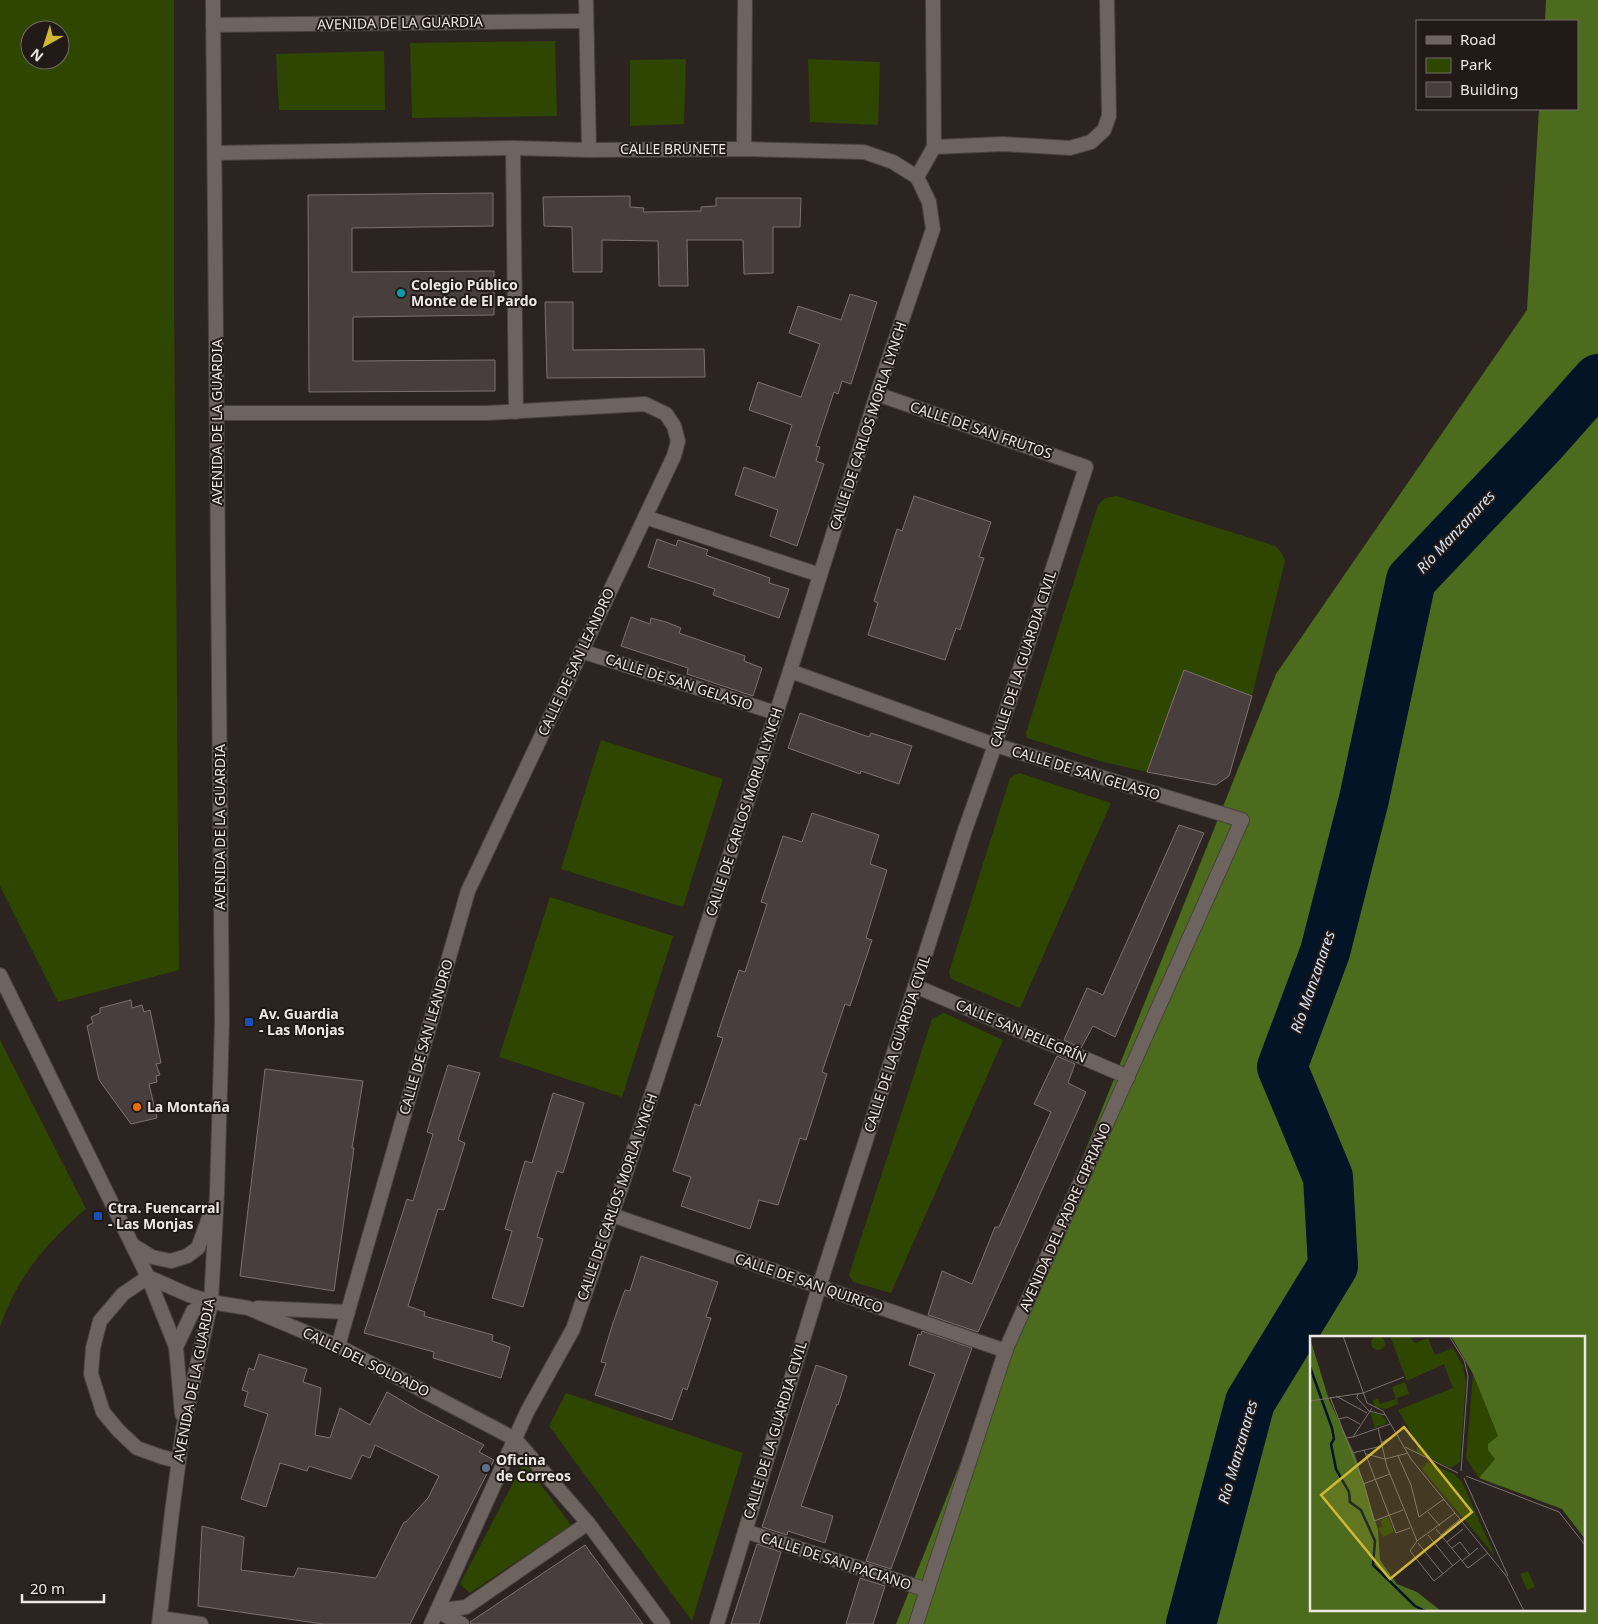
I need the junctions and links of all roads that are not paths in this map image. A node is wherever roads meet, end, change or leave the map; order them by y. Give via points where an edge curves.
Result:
1 (213, 0) edge
2 (586, 0) edge
3 (745, 0) edge
4 (933, 0) edge
5 (1107, 0) edge
6 (586, 21) junction
7 (213, 25) junction
8 (934, 147) junction
9 (513, 148) junction
10 (744, 149) junction
11 (589, 150) junction
12 (214, 153) junction
13 (917, 177) junction
14 (877, 394) junction
15 (516, 412) junction
16 (217, 413) junction
17 (1086, 467) joint
18 (645, 517) junction
19 (820, 575) junction
20 (581, 651) junction
21 (790, 671) junction
22 (776, 713) junction
23 (995, 745) junction
24 (1242, 820) joint
25 (0, 975) edge
26 (915, 986) junction
27 (1128, 1076) junction
28 (217, 1194) junction
29 (612, 1215) junction
30 (134, 1246) junction
31 (148, 1277) junction
32 (819, 1286) junction
33 (211, 1302) junction
34 (248, 1308) junction
35 (348, 1312) junction
36 (338, 1346) junction
37 (176, 1347) junction
38 (1006, 1351) junction
39 (183, 1429) junction
40 (515, 1438) junction
41 (178, 1461) junction
42 (588, 1523) junction
43 (745, 1531) junction
44 (927, 1590) junction
45 (437, 1611) junction
46 (159, 1621) edge
47 (201, 1624) edge
48 (431, 1624) edge
49 (462, 1624) edge
50 (663, 1624) edge
51 (717, 1624) edge
52 (916, 1624) edge

1 - 7 street, AVENIDA DE LA GUARDIA
2 - 6 street
3 - 10 street
4 - 8 street
5 - 8 street via 1109,116 1104,130 1091,142 1070,148 1003,144
6 - 7 street, AVENIDA DE LA GUARDIA
6 - 11 street
7 - 12 street, AVENIDA DE LA GUARDIA
8 - 13 street
9 - 11 street, CALLE BRUNETE
9 - 12 street, CALLE BRUNETE
9 - 15 street
10 - 11 street, CALLE BRUNETE
10 - 13 street, CALLE BRUNETE via 864,152 893,162
12 - 16 street, AVENIDA DE LA GUARDIA
13 - 14 street, CALLE DE CARLOS MORLA LYNCH via 930,202 933,229
14 - 17 street, CALLE DE SAN FRUTOS
14 - 19 street, CALLE DE CARLOS MORLA LYNCH
15 - 16 street, CALLE DE SAN LEANDRO
15 - 18 street, CALLE DE SAN LEANDRO via 646,404 666,414 678,440 674,456
16 - 28 street, AVENIDA DE LA GUARDIA via 222,1021
17 - 23 street, CALLE DE LA GUARDIA CIVIL
18 - 19 street
18 - 20 street, CALLE DE SAN LEANDRO
19 - 21 street, CALLE DE CARLOS MORLA LYNCH
20 - 22 street, CALLE DE SAN GELASIO
20 - 35 street, CALLE DE SAN LEANDRO via 468,890
21 - 22 street, CALLE DE CARLOS MORLA LYNCH
21 - 23 street, CALLE DE SAN GELASIO
22 - 29 street, CALLE DE CARLOS MORLA LYNCH
23 - 24 street, CALLE DE SAN GELASIO
23 - 26 street, CALLE DE LA GUARDIA CIVIL
24 - 27 street, AVENIDA DEL PADRE CIPRIANO
25 - 30 street
26 - 27 street, CALLE SAN PELEGRÍN
26 - 32 street, CALLE DE LA GUARDIA CIVIL
27 - 38 street, AVENIDA DEL PADRE CIPRIANO
28 - 30 street via 198,1248 187,1256 171,1261 152,1257
28 - 33 street, AVENIDA DE LA GUARDIA
29 - 32 street, CALLE DE SAN QUIRICO
29 - 40 street, CALLE DE CARLOS MORLA LYNCH via 573,1329
30 - 31 street
31 - 33 street, CALLE DEL SOLDADO
31 - 37 street
31 - 41 street via 123,1294 100,1321 91,1374 103,1412 118,1430 137,1448
32 - 38 street, CALLE DE SAN QUIRICO
32 - 43 street, CALLE DE LA GUARDIA CIVIL
33 - 34 street, CALLE DEL SOLDADO
33 - 37 street via 192,1311
33 - 39 street, AVENIDA DE LA GUARDIA
34 - 35 street
34 - 36 street, CALLE DEL SOLDADO
35 - 36 street, CALLE DE SAN LEANDRO
36 - 40 street, CALLE DEL SOLDADO
37 - 39 street
38 - 44 street, AVENIDA DEL PADRE CIPRIANO
39 - 41 street, AVENIDA DE LA GUARDIA
40 - 42 street
40 - 45 street, CALLE DE CARLOS MORLA LYNCH
41 - 46 street, AVENIDA DE LA GUARDIA
42 - 45 street via 466,1607
42 - 50 street
43 - 44 street, CALLE DE SAN PACIANO
43 - 51 street, CALLE DE LA GUARDIA CIVIL
44 - 52 street, AVENIDA DEL PADRE CIPRIANO
45 - 48 street, CALLE DE CARLOS MORLA LYNCH
45 - 49 street
46 - 47 street

